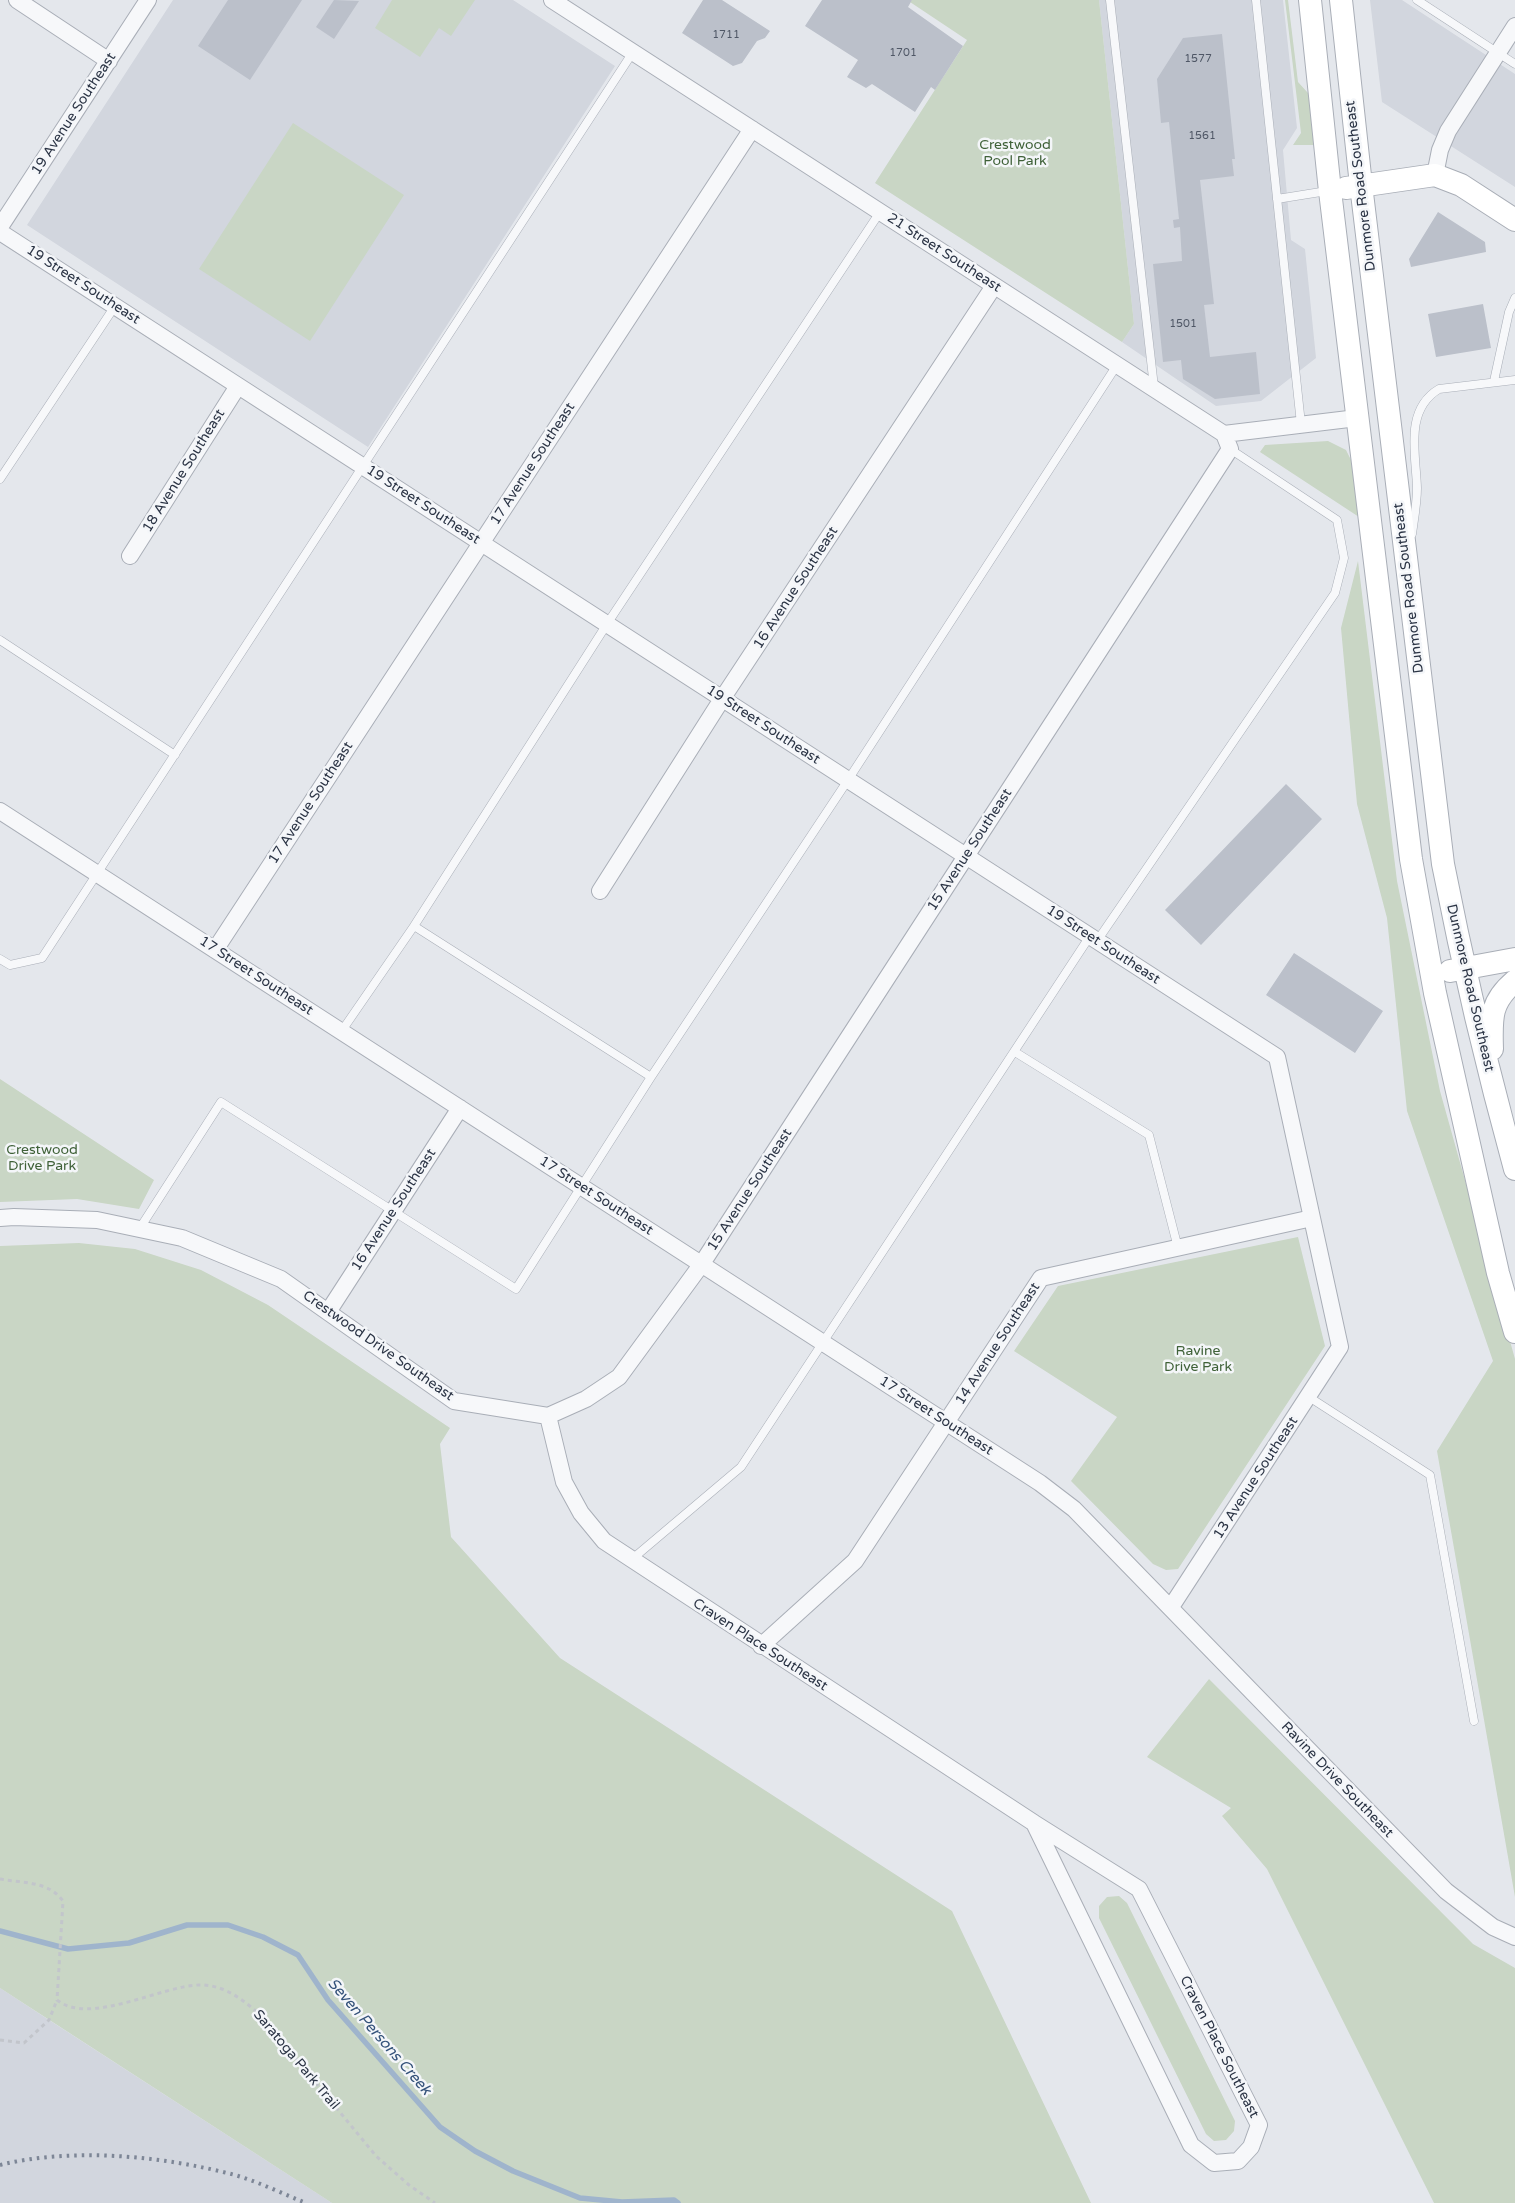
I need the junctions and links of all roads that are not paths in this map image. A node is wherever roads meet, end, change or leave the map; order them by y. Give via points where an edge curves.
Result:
1 (16, 0) edge
2 (148, 0) edge
3 (552, 0) edge
4 (1110, 0) edge
5 (1256, 0) edge
6 (1310, 0) edge
7 (1341, 0) edge
8 (1417, 0) edge
9 (1515, 26) edge
10 (633, 52) junction
11 (1498, 53) junction
12 (109, 61) junction
13 (1515, 64) edge
14 (752, 129) junction
15 (1435, 175) junction
16 (1361, 185) junction
17 (1330, 190) junction
18 (1277, 199) junction
19 (880, 212) junction
20 (1515, 220) edge
21 (0, 227) edge
22 (0, 232) edge
23 (994, 286) junction
24 (1515, 298) edge
25 (115, 306) junction
26 (1117, 365) junction
27 (1515, 380) edge
28 (1494, 382) junction
29 (238, 386) junction
30 (1154, 389) junction
31 (1357, 418) junction
32 (1301, 424) junction
33 (1227, 441) junction
34 (363, 466) junction
35 (0, 479) edge
36 (482, 543) junction
37 (130, 556) dead end
38 (1408, 577) junction
39 (607, 624) junction
40 (0, 640) edge
41 (722, 699) junction
42 (175, 755) junction
43 (848, 780) junction
44 (0, 811) edge
45 (966, 856) junction
46 (97, 874) junction
47 (600, 891) dead end
48 (414, 926) junction
49 (1093, 939) junction
50 (215, 950) junction
51 (0, 959) edge
52 (1515, 959) edge
53 (1464, 969) junction
54 (1432, 974) junction
55 (1515, 981) edge
56 (342, 1032) junction
57 (1016, 1052) junction
58 (651, 1077) junction
59 (1493, 1090) junction
60 (460, 1108) junction
61 (1515, 1169) edge
62 (581, 1186) junction
63 (394, 1211) junction
64 (0, 1218) edge
65 (1312, 1218) junction
66 (140, 1228) junction
67 (1178, 1248) junction
68 (701, 1264) junction
69 (328, 1312) junction
70 (1515, 1332) edge
71 (823, 1343) junction
72 (1340, 1347) joint
73 (1310, 1397) junction
74 (548, 1416) junction
75 (947, 1423) junction
76 (631, 1560) junction
77 (1171, 1607) junction
78 (762, 1646) junction
79 (1474, 1721) dead end
80 (1034, 1823) junction
81 (1515, 1937) edge

1 - 12 street
2 - 12 street, 19 Avenue Southeast
3 - 10 street, 21 Street Southeast
4 - 30 lane
5 - 18 lane
6 - 17 main road
7 - 16 main road, Dunmore Road Southeast
8 - 11 lane
9 - 11 street
10 - 14 street, 21 Street Southeast
10 - 34 lane
11 - 13 lane
11 - 15 street via 1448,131
12 - 21 street, 19 Avenue Southeast
14 - 19 street, 21 Street Southeast
14 - 36 street, 17 Avenue Southeast
15 - 16 main road
15 - 20 main road via 1461,185
16 - 17 main road
16 - 38 main road, Dunmore Road Southeast
17 - 18 lane
17 - 31 main road
18 - 32 lane
19 - 23 street, 21 Street Southeast
19 - 39 lane
22 - 25 street, 19 Street Southeast
23 - 26 street, 21 Street Southeast
23 - 41 street, 16 Avenue Southeast
24 - 28 lane
25 - 29 street, 19 Street Southeast
25 - 35 lane
26 - 30 street, 21 Street Southeast
26 - 43 lane
27 - 28 lane
28 - 38 lane via 1439,389 1425,402 1414,428 1417,489
29 - 34 street, 19 Street Southeast
29 - 37 street, 18 Avenue Southeast
30 - 33 street, 21 Street Southeast
31 - 32 street
31 - 54 main road via 1411,859
32 - 33 street
33 - 45 street, 15 Avenue Southeast
33 - 49 lane via 1337,520 1344,558 1336,593
34 - 36 street, 19 Street Southeast
34 - 42 lane
36 - 39 street, 19 Street Southeast
36 - 50 street, 17 Avenue Southeast
38 - 53 main road, Dunmore Road Southeast via 1443,864
39 - 41 street, 19 Street Southeast
39 - 48 lane
40 - 42 lane
41 - 43 street, 19 Street Southeast
41 - 47 street, 16 Avenue Southeast
42 - 46 lane
43 - 45 street, 19 Street Southeast
43 - 58 lane
44 - 46 street, 17 Street Southeast
45 - 49 street, 19 Street Southeast
45 - 68 street, 15 Avenue Southeast
46 - 50 street, 17 Street Southeast
46 - 51 lane via 42,958 10,965
48 - 56 lane
48 - 58 lane
49 - 57 lane
49 - 65 street, 19 Street Southeast via 1277,1057
50 - 56 street, 17 Street Southeast
52 - 53 main road
53 - 54 main road
53 - 59 main road, Dunmore Road Southeast
54 - 70 main road via 1498,1273
55 - 59 main road via 1493,1010
56 - 60 street, 17 Street Southeast
57 - 67 lane via 1149,1134
57 - 71 lane
58 - 62 lane
59 - 61 main road, Dunmore Road Southeast
60 - 62 street, 17 Street Southeast
60 - 63 street, 16 Avenue Southeast
62 - 63 lane via 516,1288
62 - 68 street, 17 Street Southeast
63 - 66 lane via 221,1102
63 - 69 street, 16 Avenue Southeast
64 - 66 street, Crestwood Drive Southeast via 97,1220
65 - 67 street, 14 Avenue Southeast
65 - 72 street, 19 Street Southeast
66 - 69 street, Crestwood Drive Southeast via 182,1238 281,1280
67 - 75 street, 14 Avenue Southeast via 1041,1278
68 - 71 street, 17 Street Southeast
68 - 74 street via 619,1377 586,1399
69 - 74 street, Crestwood Drive Southeast via 454,1401
71 - 75 street, 17 Street Southeast
71 - 76 lane via 741,1467
72 - 73 street, 13 Avenue Southeast
73 - 77 street, 13 Avenue Southeast
73 - 79 lane via 1430,1475
74 - 76 street, Craven Place Southeast via 564,1482 581,1513 604,1542
75 - 77 street, 17 Street Southeast via 1074,1509
75 - 78 street, 14 Avenue Southeast via 855,1562
76 - 78 street, Craven Place Southeast
77 - 81 street, Ravine Drive Southeast via 1446,1891 1493,1927
78 - 80 street, Craven Place Southeast
80 - 80 street, Craven Place Southeast via 1191,2145 1214,2163 1238,2161 1251,2147 1259,2125 1138,1889

